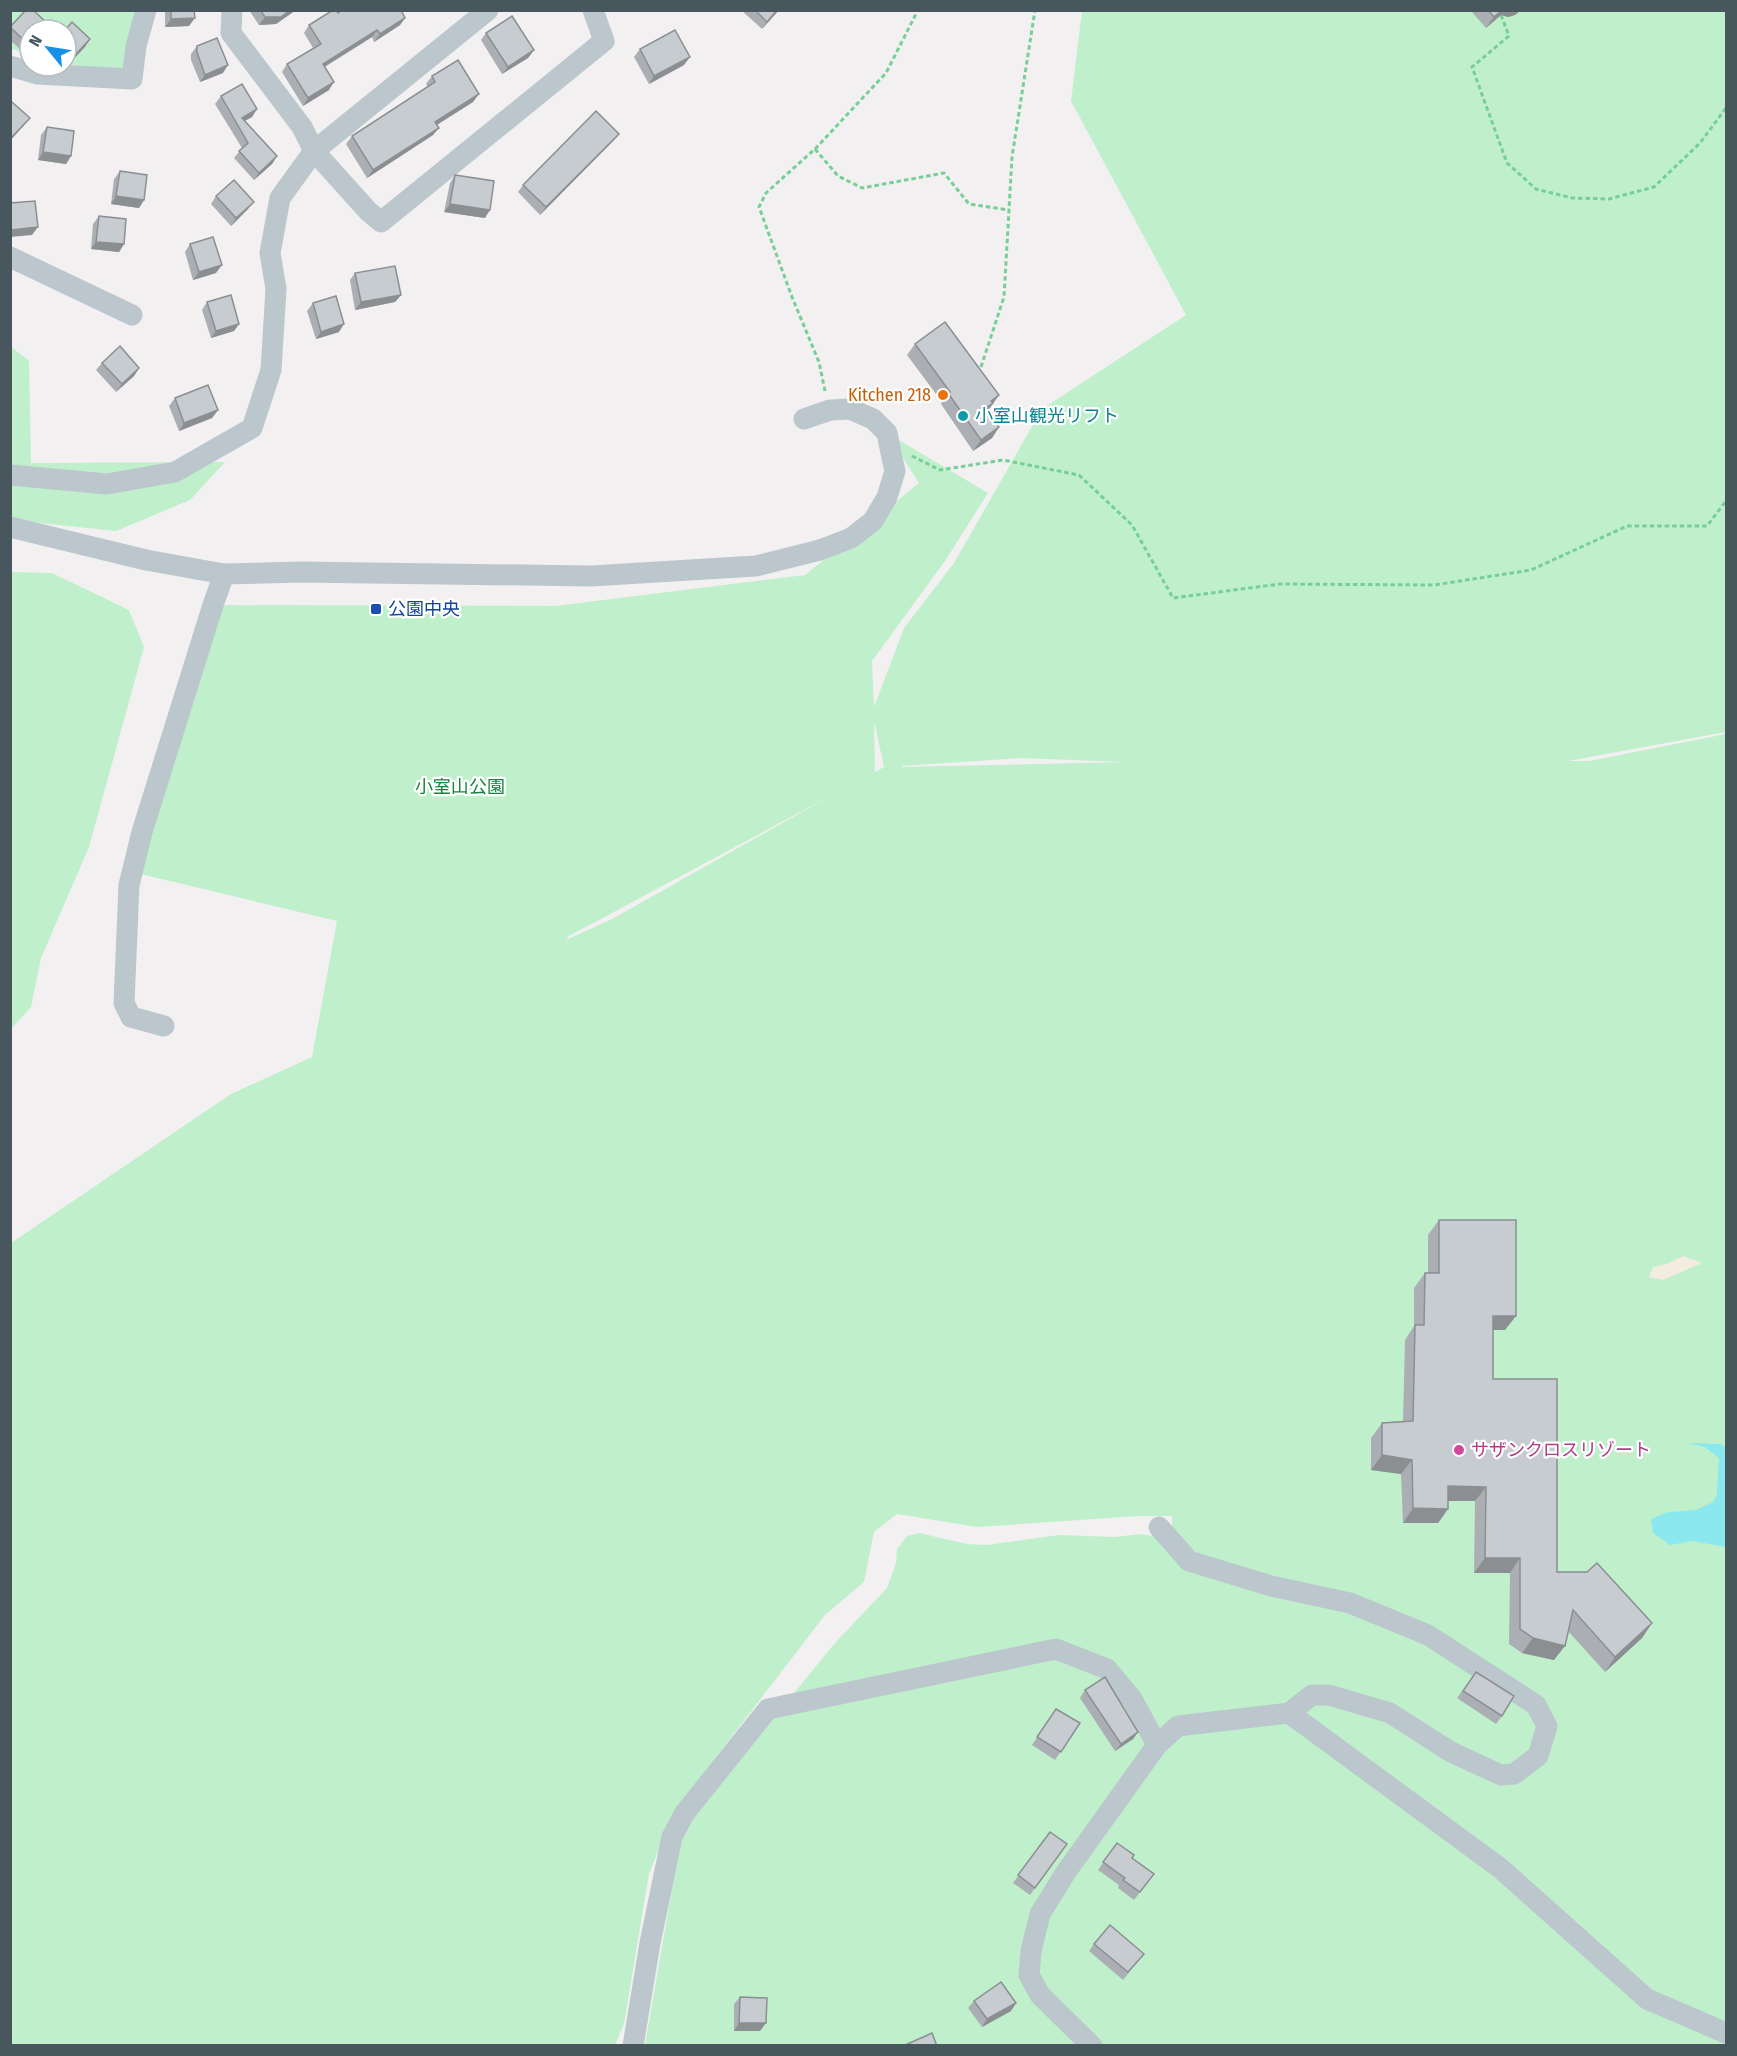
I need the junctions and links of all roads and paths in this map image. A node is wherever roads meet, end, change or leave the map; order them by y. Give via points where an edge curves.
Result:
1 (146, 10) edge
2 (232, 10) edge
3 (488, 10) edge
4 (593, 10) edge
5 (918, 10) edge
6 (1035, 10) edge
7 (1501, 15) edge
8 (10, 66) edge
9 (1726, 108) edge
10 (815, 148) junction
11 (314, 151) junction
12 (1009, 210) junction
13 (12, 261) edge
14 (132, 315) dead end
15 (981, 367) edge
16 (830, 410) junction
17 (804, 419) dead end
18 (891, 453) junction
19 (10, 475) edge
20 (1726, 501) edge
21 (10, 527) edge
22 (224, 574) junction
23 (164, 1026) dead end
24 (1159, 1527) dead end
25 (1289, 1713) junction
26 (1157, 1745) junction
27 (1726, 2033) edge
28 (633, 2046) edge
29 (1092, 2046) edge

1 - 8 street via 132,78 37,74
2 - 11 street via 231,33 302,127
3 - 11 street
4 - 11 street via 604,41 381,222
5 - 10 path via 886,74
6 - 12 path via 1012,157
7 - 9 path via 1509,36 1472,67 1507,163 1536,189 1572,198 1609,199 1654,187 1700,143
10 - 12 path via 838,176 862,189 944,173 969,204
10 - 16 path via 766,193 759,207 819,362
11 - 19 street via 280,198 270,253 276,289 272,370 252,428 175,472 107,484
12 - 15 path via 1004,297
13 - 14 street
16 - 17 street
16 - 18 street via 850,409 873,419 887,433
18 - 20 path via 907,453 940,470 1003,460 1079,475 1132,525 1173,598 1280,584 1434,585 1531,570 1627,526 1707,526
18 - 22 street via 895,471 887,497 873,521 851,538 820,550 756,566 591,576
21 - 22 street via 146,560
22 - 23 street via 142,832 129,885 124,1003 131,1017
24 - 25 street via 1189,1561 1271,1586 1350,1603 1428,1635 1536,1705 1547,1726 1538,1756 1514,1774 1501,1775 1451,1752 1390,1713 1329,1695 1312,1695
25 - 26 street via 1178,1726
25 - 27 street via 1500,1869 1647,1999
26 - 28 street via 1132,1699 1107,1669 1056,1649 768,1709 684,1814 672,1837
26 - 29 street via 1055,1889 1040,1914 1031,1951 1029,1975 1040,1995

